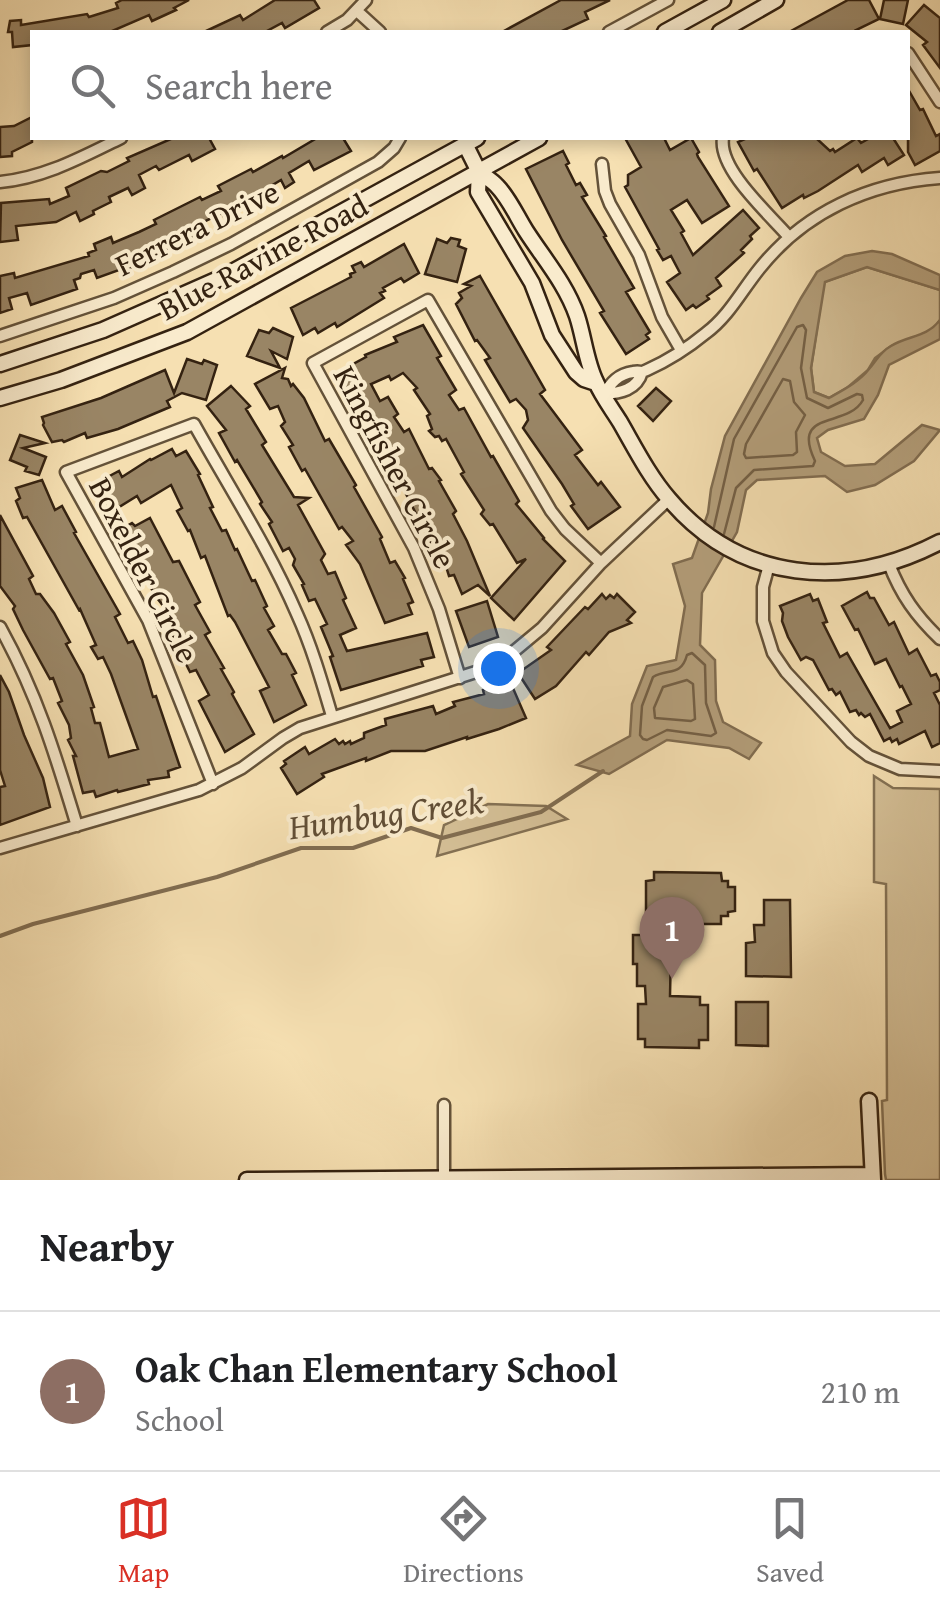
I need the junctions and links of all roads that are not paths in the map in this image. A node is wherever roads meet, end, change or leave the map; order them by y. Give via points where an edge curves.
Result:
1 (366, 0) edge
2 (668, 0) edge
3 (723, 0) edge
4 (776, 0) edge
5 (357, 10) junction
6 (330, 30) edge
7 (378, 30) edge
8 (613, 30) edge
9 (669, 30) edge
10 (724, 30) edge
11 (910, 56) edge
12 (940, 102) edge
13 (117, 140) edge
14 (399, 140) edge
15 (467, 140) edge
16 (535, 140) edge
17 (724, 140) edge
18 (602, 164) dead end
19 (478, 172) junction
20 (940, 178) edge
21 (0, 182) edge
22 (789, 237) junction
23 (0, 336) edge
24 (681, 350) junction
25 (0, 364) edge
26 (600, 388) junction
27 (0, 398) edge
28 (668, 499) junction
29 (940, 542) edge
30 (601, 563) junction
31 (889, 564) junction
32 (769, 565) junction
33 (0, 627) edge
34 (940, 639) edge
35 (460, 678) junction
36 (332, 716) junction
37 (940, 772) edge
38 (213, 784) junction
39 (77, 826) junction
40 (0, 848) edge
41 (868, 1102) dead end
42 (444, 1104) dead end
43 (444, 1178) edge
44 (720, 1178) edge
45 (873, 1178) edge
46 (247, 1180) edge
47 (312, 1180) edge

1 - 5 street
2 - 8 street
3 - 9 street
4 - 10 street
5 - 6 street
5 - 7 street
11 - 12 street
13 - 21 street via 57,169
14 - 23 street, Ferrera Drive via 378,162 216,251 114,298
15 - 19 street
15 - 25 street, Blue Ravine Road via 224,277 103,330
16 - 19 street, Blue Ravine Road
17 - 22 street via 730,167
18 - 24 street via 604,191
19 - 26 street via 498,186 564,288
19 - 26 street via 478,192 532,283 552,335 576,372
19 - 27 street, Blue Ravine Road via 187,332
20 - 22 street via 870,190
22 - 24 street via 719,322
24 - 26 street via 621,393
26 - 28 street
28 - 30 street
28 - 32 street via 730,550
29 - 31 street
30 - 35 street via 528,641
30 - 35 street, Kingfisher Circle via 552,512 428,300 313,363 414,548
31 - 32 street via 833,573
31 - 34 street via 908,605
32 - 37 street via 763,621 786,672 866,754 900,769
33 - 39 street via 37,701
35 - 36 street
36 - 38 street via 282,738
36 - 38 street, Boxelder Circle via 297,614 194,424 66,472 148,620
38 - 39 street
39 - 40 street
41 - 45 street
42 - 43 street
43 - 44 street
43 - 47 street
44 - 45 street
46 - 47 street

